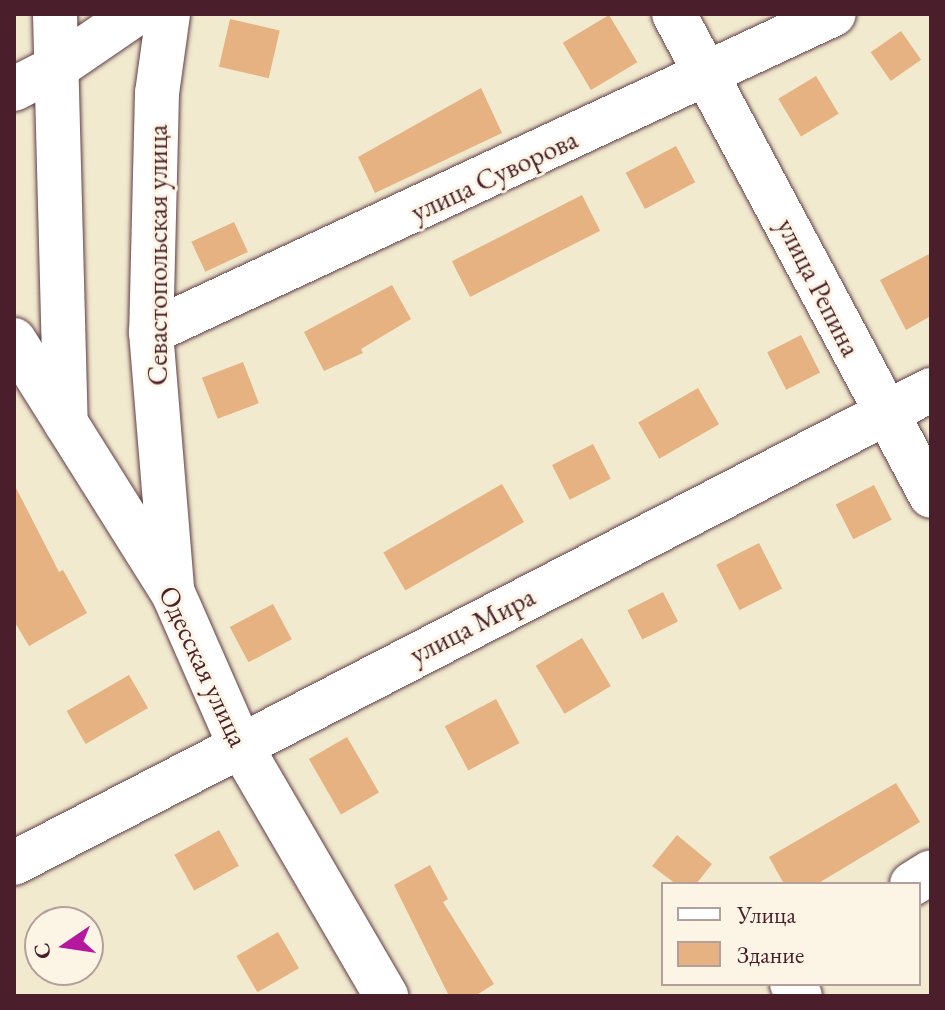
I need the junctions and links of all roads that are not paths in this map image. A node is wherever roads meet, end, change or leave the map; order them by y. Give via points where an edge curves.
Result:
1 (55, 14) edge
2 (135, 14) edge
3 (168, 14) edge
4 (674, 14) edge
5 (834, 14) edge
6 (59, 66) junction
7 (711, 76) junction
8 (14, 89) edge
9 (151, 332) junction
10 (14, 340) edge
11 (931, 390) edge
12 (883, 415) junction
13 (66, 426) junction
14 (931, 496) edge
15 (173, 593) junction
16 (239, 743) junction
17 (14, 863) edge
18 (386, 996) edge

1 - 6 street
2 - 6 street
3 - 9 street, Севастопольская улица via 157,93
4 - 7 street, улица Репина
5 - 7 street, улица Суворова
6 - 8 street
6 - 13 street
7 - 9 street, улица Суворова
7 - 12 street, улица Репина
9 - 15 street, Севастопольская улица
10 - 13 street, Одесская улица
11 - 12 street, улица Мира
12 - 14 street, улица Репина
12 - 16 street, улица Мира
13 - 15 street, Одесская улица
15 - 16 street, Одесская улица
16 - 17 street, улица Мира
16 - 18 street, Одесская улица

